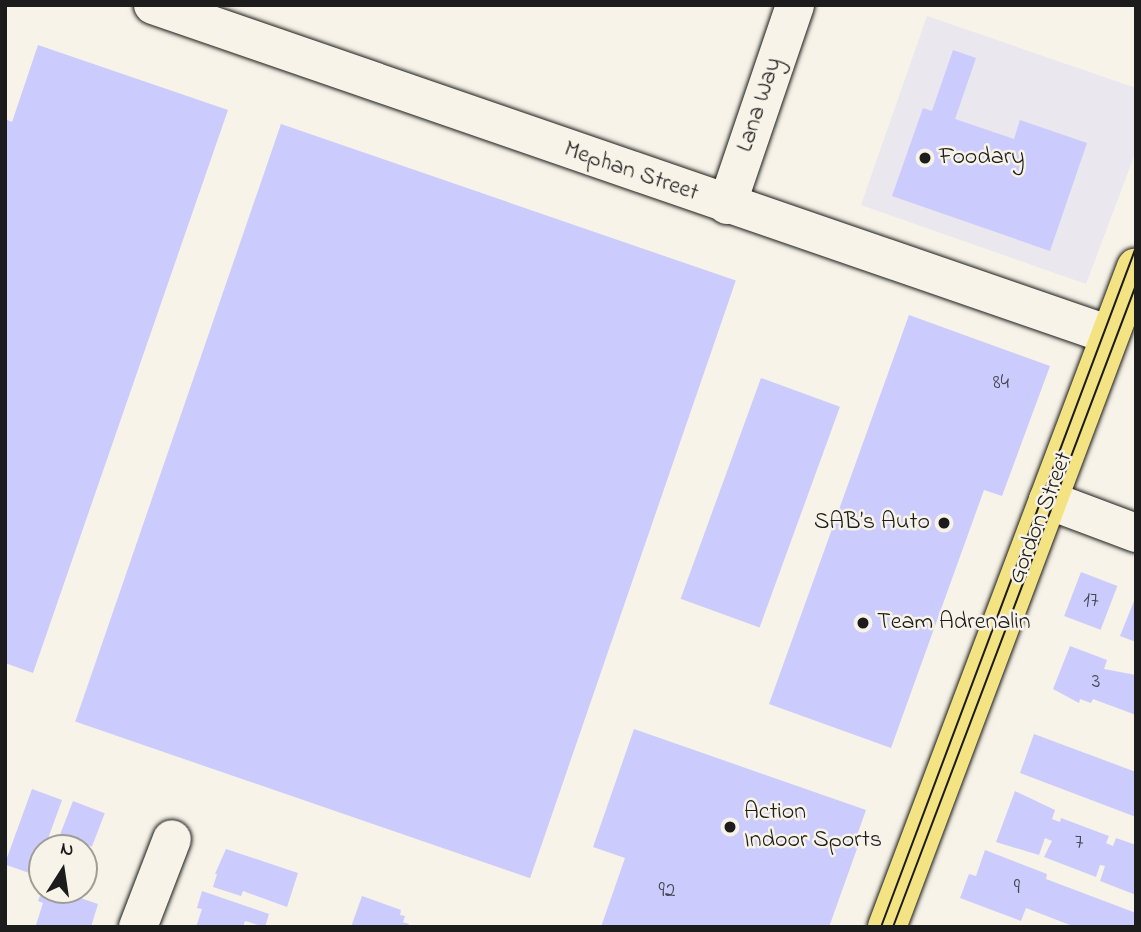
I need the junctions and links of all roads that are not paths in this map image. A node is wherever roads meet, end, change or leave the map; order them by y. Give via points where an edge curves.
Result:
1 (153, 5) edge
2 (794, 5) edge
3 (191, 12) edge
4 (727, 205) junction
5 (1136, 267) edge
6 (1110, 335) junction
7 (1048, 499) junction
8 (1136, 533) edge
9 (172, 839) dead end
10 (138, 927) edge
11 (887, 927) edge

1 - 3 street, Mephan Street
2 - 4 street, Lana Way
3 - 4 street, Mephan Street
4 - 6 street, Mephan Street
5 - 6 main road, Gordon Street
6 - 7 main road, Gordon Street
7 - 8 street
7 - 11 main road, Gordon Street
9 - 10 street

